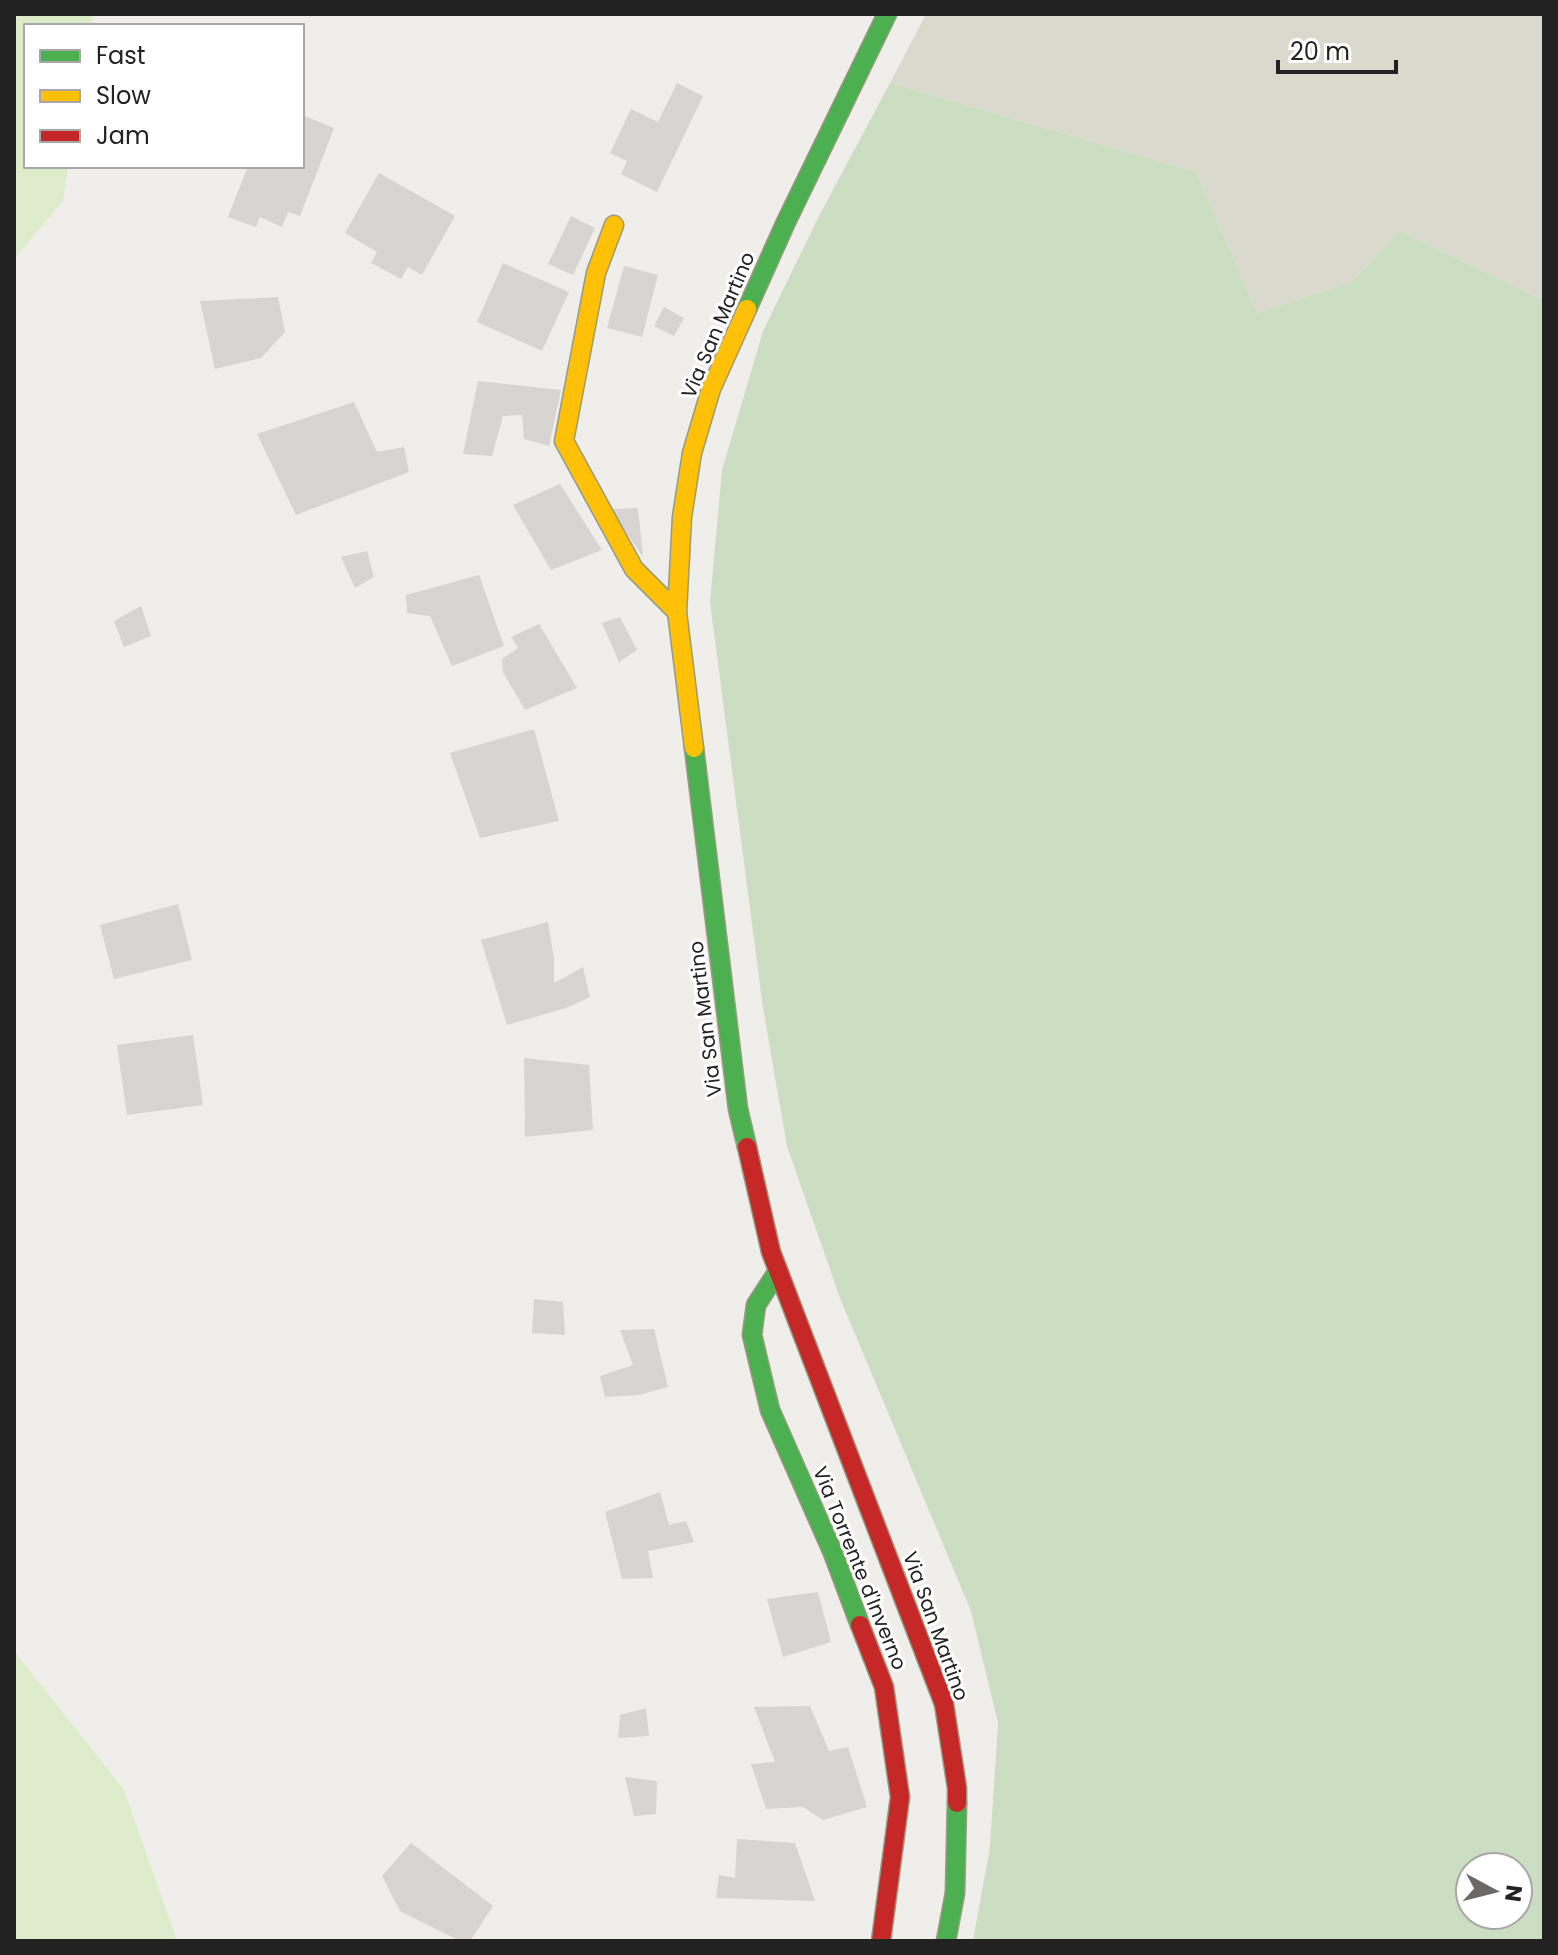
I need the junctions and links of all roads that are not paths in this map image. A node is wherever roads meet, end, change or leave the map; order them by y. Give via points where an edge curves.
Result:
1 (887, 14) edge
2 (614, 225) dead end
3 (677, 612) junction
4 (778, 1271) junction
5 (881, 1941) edge
6 (946, 1941) edge

1 - 3 street, Via San Martino via 711,389 692,453 682,517
2 - 3 street via 596,273 564,441 634,569
3 - 4 street, Via San Martino via 738,1109
4 - 5 street, Via Torrente d'Inverno via 756,1305 752,1335 770,1410 884,1687 900,1797
4 - 6 street, Via San Martino via 944,1704 957,1788 955,1893

